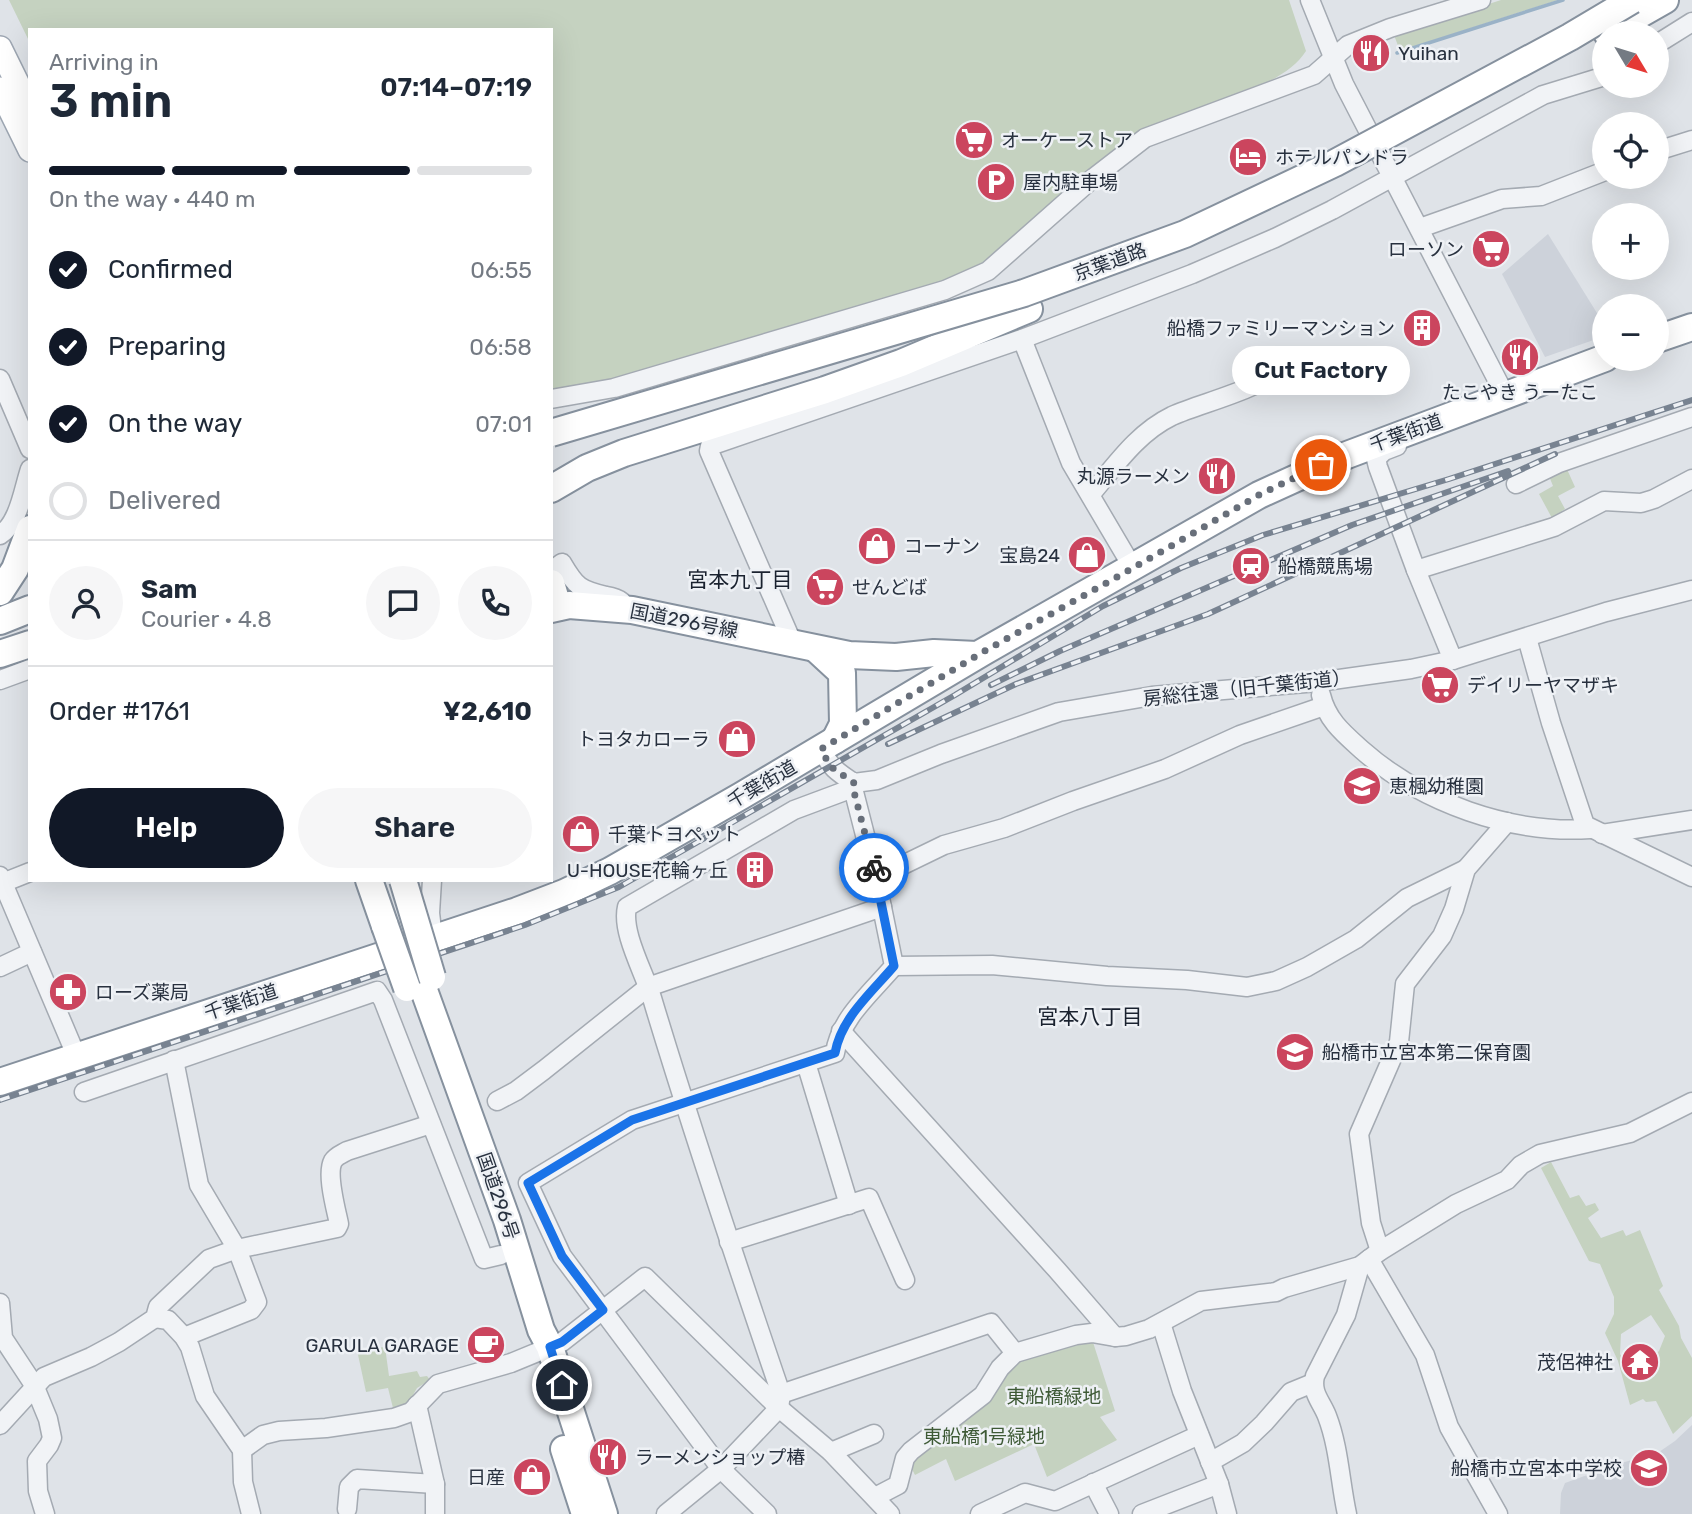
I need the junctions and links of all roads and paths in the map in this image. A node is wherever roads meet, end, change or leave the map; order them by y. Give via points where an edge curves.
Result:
1 (1310, 0) edge
2 (1481, 0) edge
3 (1632, 0) edge
4 (1665, 0) edge
5 (1629, 21) edge
6 (1692, 22) edge
7 (1670, 36) edge
8 (1592, 42) edge
9 (0, 48) edge
10 (1332, 59) junction
11 (1592, 80) edge
12 (0, 89) edge
13 (28, 105) edge
14 (1692, 140) edge
15 (28, 146) edge
16 (1669, 147) edge
17 (1592, 176) edge
18 (1394, 177) junction
19 (1420, 228) junction
20 (1029, 309) junction
21 (1692, 327) edge
22 (1669, 335) edge
23 (1022, 339) junction
24 (1288, 361) dead end
25 (1592, 363) edge
26 (0, 379) edge
27 (1506, 395) junction
28 (553, 399) edge
29 (1692, 417) edge
30 (1434, 424) junction
31 (553, 432) edge
32 (28, 444) edge
33 (553, 451) edge
34 (624, 453) junction
35 (553, 473) edge
36 (28, 475) edge
37 (1692, 479) edge
38 (1516, 484) dead end
39 (553, 488) edge
40 (1091, 494) junction
41 (28, 534) edge
42 (0, 535) edge
43 (1133, 568) junction
44 (1416, 570) junction
45 (1692, 590) edge
46 (0, 592) edge
47 (554, 593) edge
48 (28, 610) edge
49 (632, 610) junction
50 (0, 621) edge
51 (28, 629) edge
52 (1527, 638) junction
53 (0, 640) edge
54 (28, 645) edge
55 (805, 647) junction
56 (0, 654) edge
57 (977, 655) junction
58 (1453, 660) junction
59 (28, 670) edge
60 (0, 680) edge
61 (1318, 682) junction
62 (1324, 706) junction
63 (828, 745) junction
64 (853, 786) junction
65 (1692, 821) edge
66 (1507, 822) junction
67 (1596, 832) junction
68 (1466, 869) junction
69 (28, 873) edge
70 (1692, 877) edge
71 (876, 878) junction
72 (1, 880) edge
73 (370, 882) edge
74 (385, 882) edge
75 (403, 882) edge
76 (432, 882) edge
77 (882, 907) junction
78 (392, 924) junction
79 (433, 938) junction
80 (32, 952) junction
81 (366, 960) junction
82 (894, 966) junction
83 (0, 967) edge
84 (420, 983) junction
85 (648, 986) junction
86 (377, 990) junction
87 (841, 1031) junction
88 (76, 1055) junction
89 (174, 1060) junction
90 (806, 1063) junction
91 (0, 1082) edge
92 (84, 1092) dead end
93 (497, 1101) dead end
94 (684, 1102) junction
95 (1692, 1102) edge
96 (431, 1124) junction
97 (849, 1205) junction
98 (729, 1242) junction
99 (237, 1249) junction
100 (501, 1255) junction
101 (1370, 1259) junction
102 (905, 1280) dead end
103 (0, 1303) edge
104 (603, 1310) junction
105 (155, 1318) junction
106 (1161, 1323) junction
107 (184, 1336) junction
108 (1115, 1337) junction
109 (542, 1351) junction
110 (1015, 1353) junction
111 (1313, 1383) junction
112 (34, 1385) junction
113 (780, 1401) junction
114 (417, 1405) junction
115 (0, 1425) edge
116 (874, 1434) dead end
117 (1199, 1435) junction
118 (242, 1450) junction
119 (831, 1452) junction
120 (1210, 1461) junction
121 (721, 1469) junction
122 (1093, 1482) junction
123 (435, 1484) junction
124 (1219, 1484) junction
125 (875, 1497) junction
126 (347, 1509) dead end
127 (46, 1514) edge
128 (251, 1514) edge
129 (435, 1514) edge
130 (585, 1514) edge
131 (604, 1514) edge
132 (666, 1514) edge
133 (767, 1514) edge
134 (890, 1514) edge
135 (979, 1514) edge
136 (1109, 1514) edge
137 (1142, 1514) edge
138 (1227, 1514) edge
139 (1347, 1514) edge
140 (1498, 1514) edge

1 - 10 street
2 - 10 street via 1348,45
3 - 31 highway, 京葉道路, bridge via 1335,163 1185,234 1024,292
4 - 5 highway, 京葉道路
6 - 7 street
8 - 20 highway, 京葉道路 via 1434,130 1271,212
9 - 13 main road
10 - 18 street
10 - 28 street via 1314,75 1146,138 988,271 967,281 614,388
11 - 18 street via 1542,95
12 - 15 main road
14 - 16 street
17 - 19 street via 1541,196 1502,199
18 - 19 street
18 - 23 street via 1264,243
19 - 27 street
20 - 33 highway, 京葉道路
20 - 34 highway via 901,363
21 - 22 highway
23 - 40 street via 1071,463
23 - 55 street via 710,446
24 - 40 street via 1274,374 1154,427
25 - 27 highway, 千葉街道
26 - 32 street
27 - 30 highway, 千葉街道
29 - 38 street via 1559,463 1538,483
30 - 43 highway, 千葉街道 via 1347,455 1259,495
30 - 44 street via 1429,434 1384,451 1376,459
34 - 35 highway
34 - 39 highway
36 - 42 street via 13,520
37 - 44 street via 1654,499 1604,501 1555,527
40 - 43 street
41 - 46 highway
43 - 57 highway, 千葉街道
44 - 58 street
45 - 52 street, 房総往還（旧千葉街道）
47 - 49 highway, 国道296号線 via 569,605
47 - 49 street via 562,564 582,590 617,598
48 - 50 highway
49 - 55 highway, 国道296号線
51 - 53 highway
52 - 58 street, 房総往還（旧千葉街道）
52 - 67 street via 1581,819
54 - 56 highway
55 - 57 highway, 国道296号線 via 866,656
55 - 63 highway via 842,673 843,724
57 - 63 highway, 千葉街道
58 - 61 street, 房総往還（旧千葉街道）
59 - 60 street
61 - 62 street
61 - 64 street, 房総往還（旧千葉街道） via 1171,694 1059,712
62 - 66 street via 1343,733 1398,779 1425,794
62 - 71 street via 1004,828 944,845
63 - 64 street via 830,766
63 - 79 highway, 千葉街道 via 610,871 564,893
64 - 71 street
64 - 85 street, 房総往還（旧千葉街道） via 794,810 627,907 624,920
65 - 67 street
66 - 67 street
66 - 68 street
67 - 70 street
68 - 82 street via 1407,898 1356,939 1307,967 1247,987 992,965
68 - 101 street via 1442,936 1405,984 1399,1042 1359,1134 1371,1223
69 - 72 street
71 - 77 street
72 - 80 street
73 - 78 highway, 国道296号
74 - 78 highway, 国道296号
75 - 84 highway, bridge
76 - 79 street
77 - 82 street
77 - 85 street
78 - 84 highway, 国道296号
79 - 81 highway, 千葉街道
80 - 83 street
80 - 88 street
81 - 86 street
81 - 88 highway, 千葉街道
82 - 87 street
84 - 100 highway, 国道296号
84 - 109 highway, 国道296号 via 508,1220 541,1330
85 - 93 street via 544,1070
85 - 94 street, 房総往還（旧千葉街道）
86 - 89 street
86 - 96 street
87 - 90 street via 835,1053
87 - 108 street
88 - 91 highway, 千葉街道
89 - 92 street
89 - 99 street via 199,1185
90 - 94 street
90 - 97 street
94 - 98 street, 房総往還（旧千葉街道）
94 - 104 street via 632,1120 528,1183 562,1256
95 - 101 street via 1630,1133 1540,1154 1507,1180 1456,1205
96 - 99 street via 336,1157 331,1164 337,1228
96 - 100 street via 484,1259
97 - 98 street
97 - 102 street via 869,1198
98 - 113 street, 房総往還（旧千葉街道）
99 - 105 street via 209,1259 158,1307
99 - 107 street via 257,1302 251,1310
100 - 109 highway, 国道296号
101 - 106 street via 1276,1292 1201,1301
101 - 111 street
101 - 140 street via 1424,1354 1449,1427
103 - 112 street via 3,1338
104 - 109 street via 562,1342
104 - 113 street via 645,1278
104 - 121 street
105 - 107 street via 168,1320
105 - 112 street via 119,1342
106 - 108 street
106 - 117 street
107 - 118 street via 205,1396
108 - 110 street via 1076,1335
109 - 114 street via 438,1384
109 - 130 highway, 国道296号
109 - 131 highway, 国道296号
110 - 113 street via 991,1324
110 - 125 street via 983,1395 905,1458 898,1485
111 - 120 street via 1291,1392 1242,1443
111 - 139 street via 1335,1444
112 - 115 street
112 - 127 street via 52,1438 37,1461 38,1491
113 - 119 street
113 - 121 street
114 - 118 street via 394,1418 263,1435
114 - 123 street
116 - 119 street
117 - 120 street
117 - 122 street
118 - 128 street
119 - 125 street
120 - 124 street
121 - 132 street
121 - 133 street
122 - 135 street via 1055,1501 1025,1493
122 - 136 street
123 - 126 street via 357,1479 349,1487
123 - 129 street
124 - 137 street
124 - 138 street
125 - 134 street

